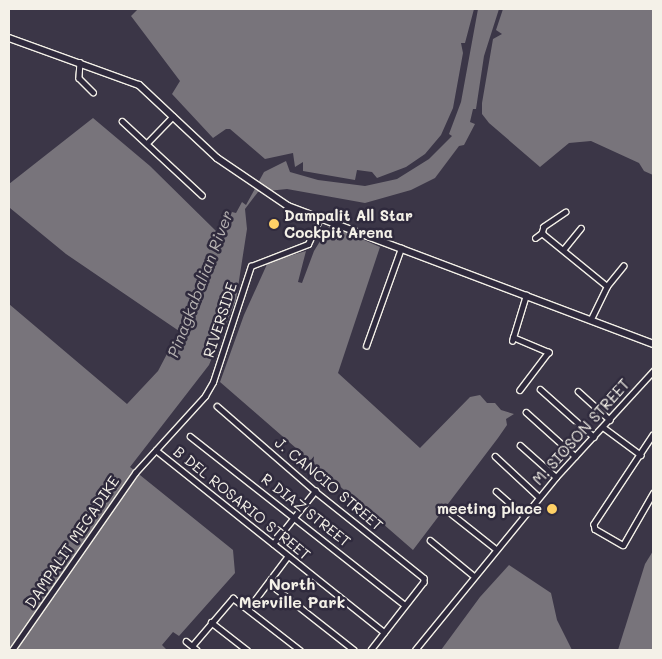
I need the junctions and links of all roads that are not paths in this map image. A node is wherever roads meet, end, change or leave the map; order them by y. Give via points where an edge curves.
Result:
1 (9, 38) edge
2 (80, 62) junction
3 (93, 92) dead end
4 (173, 116) junction
5 (122, 121) dead end
6 (147, 143) junction
7 (202, 195) dead end
8 (566, 212) dead end
9 (320, 218) junction
10 (581, 228) dead end
11 (542, 233) junction
12 (535, 238) dead end
13 (401, 248) junction
14 (563, 250) junction
15 (623, 266) dead end
16 (607, 286) junction
17 (526, 295) junction
18 (591, 319) junction
19 (653, 344) edge
20 (366, 346) dead end
21 (653, 371) edge
22 (540, 389) dead end
23 (520, 390) dead end
24 (578, 391) dead end
25 (217, 406) dead end
26 (526, 412) dead end
27 (610, 420) junction
28 (604, 427) junction
29 (653, 435) edge
30 (190, 436) dead end
31 (594, 437) junction
32 (520, 445) dead end
33 (156, 450) junction
34 (640, 455) junction
35 (495, 456) dead end
36 (575, 456) junction
37 (556, 477) junction
38 (315, 491) junction
39 (496, 491) dead end
40 (653, 493) edge
41 (539, 497) junction
42 (448, 511) dead end
43 (524, 515) junction
44 (295, 518) junction
45 (430, 540) dead end
46 (274, 544) junction
47 (496, 550) junction
48 (288, 556) junction
49 (474, 576) junction
50 (269, 583) junction
51 (405, 605) junction
52 (248, 609) junction
53 (211, 622) junction
54 (384, 632) junction
55 (186, 641) dead end
56 (192, 646) junction
57 (12, 650) edge
58 (197, 650) edge
59 (247, 650) edge
60 (300, 650) edge
61 (354, 650) edge
62 (371, 650) edge
63 (415, 650) edge

1 - 2 main road
2 - 3 street via 79,78
2 - 4 main road via 139,85
4 - 6 street
4 - 9 main road via 217,158 246,179 273,197
5 - 6 street
6 - 7 street
8 - 11 street via 544,227
9 - 13 main road
9 - 33 street, RIVERSIDE via 308,244 251,266 213,382 197,406
10 - 14 street
11 - 12 street
11 - 14 street
13 - 17 main road
13 - 20 street
14 - 16 street
15 - 16 street
16 - 18 street
17 - 18 main road
17 - 23 street via 513,339 549,352
18 - 19 main road
21 - 27 street, M. SIOSON STREET
22 - 31 street
24 - 27 street
25 - 38 street, J. CANCIO STREET
26 - 36 street
27 - 28 street, M. SIOSON STREET
28 - 31 street, M. SIOSON STREET
28 - 34 street
29 - 34 street
30 - 44 street, R DIAZ STREET
31 - 36 street, M. SIOSON STREET
32 - 37 street
33 - 46 street, B DEL ROSARIO STREET
33 - 57 street, DAMPALIT MEGADIKE via 121,492 93,538
34 - 40 street via 594,527 623,545
35 - 41 street
36 - 37 street, M. SIOSON STREET
37 - 41 street, M. SIOSON STREET
38 - 44 street
38 - 51 street, J. CANCIO STREET via 425,580
39 - 43 street
41 - 43 street, M. SIOSON STREET
42 - 47 street
43 - 47 street, M. SIOSON STREET
44 - 46 street
44 - 51 street, R DIAZ STREET
45 - 49 street
46 - 48 street, B DEL ROSARIO STREET
47 - 49 street, M. SIOSON STREET
48 - 50 street
48 - 54 street, B DEL ROSARIO STREET
49 - 63 street, M. SIOSON STREET
50 - 52 street
50 - 61 street
51 - 54 street
52 - 53 street via 231,598
52 - 60 street
53 - 56 street
53 - 59 street
54 - 62 street
55 - 56 street
56 - 58 street

